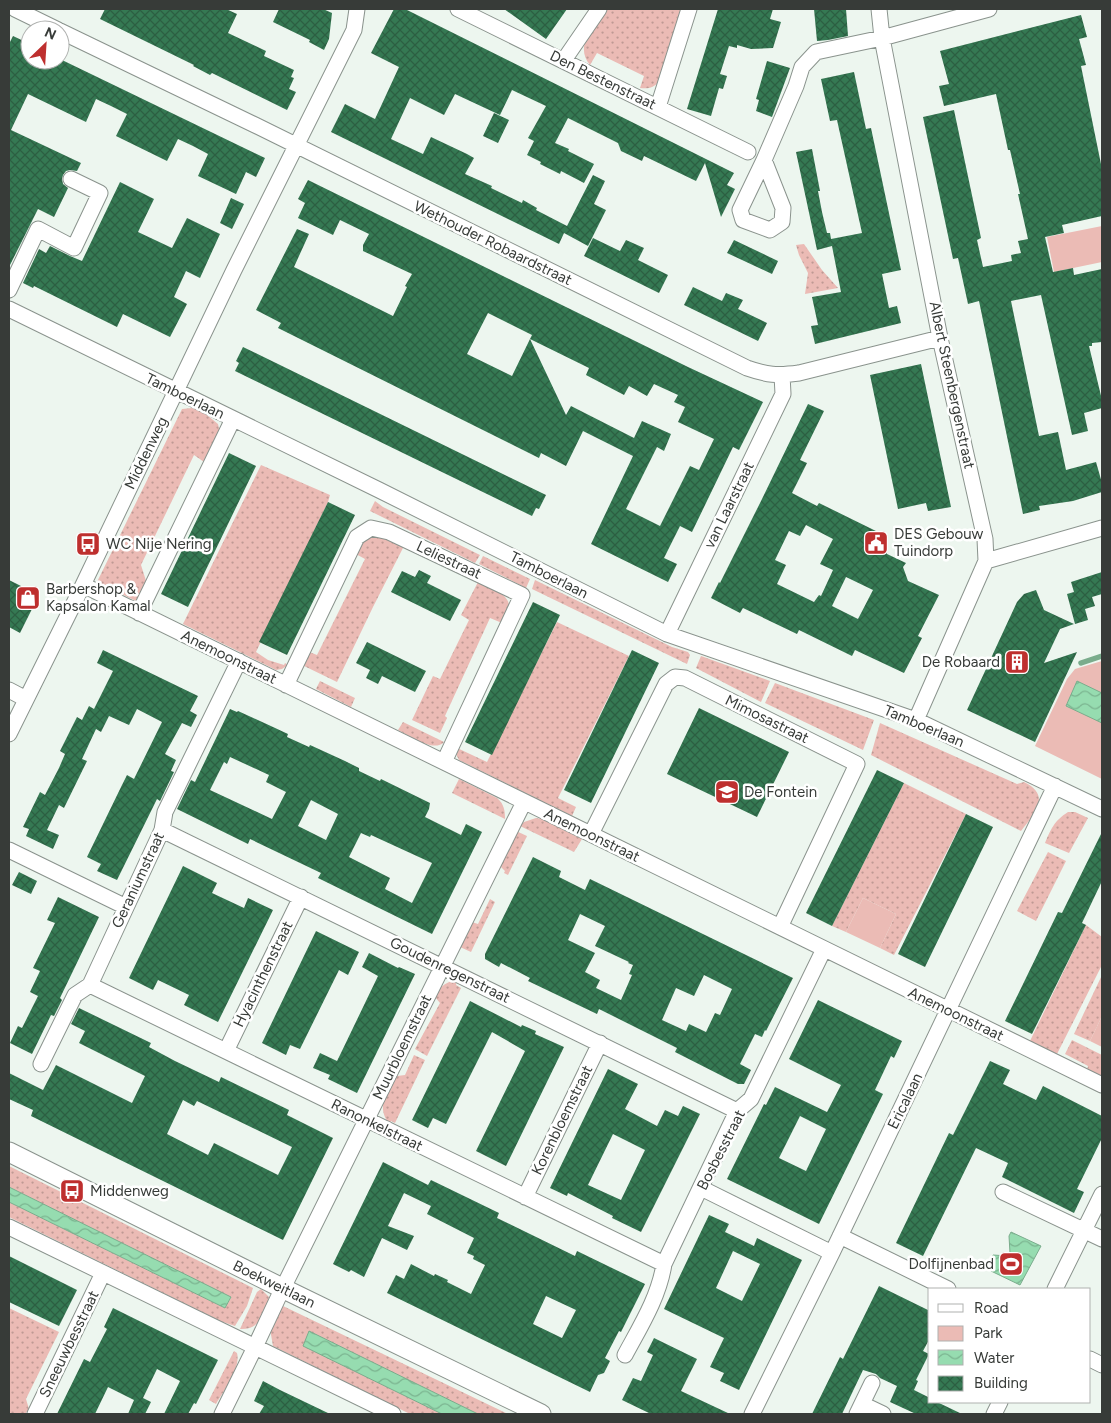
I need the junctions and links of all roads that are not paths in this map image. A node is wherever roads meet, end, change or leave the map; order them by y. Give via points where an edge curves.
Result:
1 (14, 9) edge
2 (357, 9) edge
3 (458, 9) edge
4 (600, 9) edge
5 (689, 9) edge
6 (878, 9) edge
7 (989, 9) edge
8 (938, 15) edge
9 (38, 20) edge
10 (70, 35) edge
11 (882, 38) junction
12 (564, 60) junction
13 (658, 107) junction
14 (296, 145) junction
15 (748, 152) dead end
16 (764, 160) dead end
17 (71, 179) dead end
18 (9, 290) edge
19 (9, 309) edge
20 (940, 338) junction
21 (782, 375) junction
22 (176, 392) junction
23 (233, 419) junction
24 (1102, 528) edge
25 (986, 561) junction
26 (83, 585) junction
27 (140, 612) junction
28 (667, 634) junction
29 (239, 661) junction
30 (286, 685) junction
31 (9, 690) edge
32 (26, 699) junction
33 (916, 720) junction
34 (9, 734) edge
35 (444, 762) junction
36 (1055, 786) junction
37 (524, 802) junction
38 (1102, 809) edge
39 (162, 830) junction
40 (591, 834) junction
41 (9, 850) edge
42 (301, 898) junction
43 (126, 907) junction
44 (780, 927) junction
45 (824, 949) junction
46 (442, 966) junction
47 (90, 985) junction
48 (949, 1010) junction
49 (600, 1044) junction
50 (226, 1051) junction
51 (41, 1064) dead end
52 (1102, 1085) edge
53 (737, 1111) junction
54 (366, 1120) junction
55 (9, 1152) edge
56 (701, 1188) junction
57 (1004, 1192) dead end
58 (1102, 1194) edge
59 (525, 1197) junction
60 (9, 1227) edge
61 (1084, 1230) junction
62 (840, 1236) junction
63 (1102, 1239) edge
64 (832, 1253) junction
65 (664, 1264) junction
66 (103, 1273) junction
67 (282, 1288) junction
68 (946, 1288) edge
69 (1056, 1288) edge
70 (255, 1347) junction
71 (625, 1355) dead end
72 (872, 1383) dead end
73 (859, 1409) edge
74 (35, 1414) edge
75 (222, 1414) edge
76 (393, 1414) edge
77 (542, 1414) edge
78 (752, 1414) edge
79 (883, 1414) edge

1 - 9 street, Wethouder Robaardstraat
2 - 14 street, Middenweg via 354,30
3 - 12 street, Den Bestenstraat
4 - 12 street
5 - 13 street
6 - 11 street, Albert Steenbergenstraat
7 - 8 street
8 - 11 street
10 - 14 street, Wethouder Robaardstraat
11 - 16 street via 816,52 802,66
11 - 20 street, Albert Steenbergenstraat
12 - 13 street, Den Bestenstraat
13 - 15 street, Den Bestenstraat
14 - 21 street, Wethouder Robaardstraat via 746,368
14 - 22 street, Middenweg
17 - 18 street via 100,193 74,248 38,229
19 - 22 street, Tamboerlaan
20 - 21 street, Wethouder Robaardstraat
20 - 25 street, Albert Steenbergenstraat via 983,527
21 - 28 street, van Laarstraat via 783,394
22 - 23 street, Tamboerlaan
22 - 26 street, Middenweg
23 - 27 street
23 - 28 street, Tamboerlaan
24 - 25 street
25 - 33 street, Albert Steenbergenstraat
26 - 27 street, Anemoonstraat
26 - 32 street, Middenweg
27 - 29 street, Anemoonstraat
28 - 33 street, Tamboerlaan
29 - 30 street, Anemoonstraat
29 - 39 street, Geraniumstraat via 165,812
30 - 35 street, Anemoonstraat
30 - 35 street, Leliestraat via 357,538 371,528 389,532 522,595
31 - 32 street
32 - 34 street, Middenweg
33 - 36 street, Tamboerlaan
35 - 37 street, Anemoonstraat
36 - 38 street, Tamboerlaan
36 - 48 street, Ericalaan
37 - 40 street, Anemoonstraat
37 - 46 street, Muurbloemstraat
39 - 42 street, Goudenregenstraat
39 - 43 street, Geraniumstraat
40 - 44 street, Anemoonstraat
40 - 44 street, Mimosastraat via 666,684 675,677 685,678 742,706 857,764
41 - 43 street
42 - 46 street, Goudenregenstraat
42 - 50 street, Hyacinthenstraat
43 - 47 street, Geraniumstraat
44 - 45 street, Anemoonstraat
45 - 48 street, Anemoonstraat
45 - 53 street, Bosbesstraat via 751,1099
46 - 49 street, Goudenregenstraat
46 - 54 street, Muurbloemstraat
47 - 50 street, Ranonkelstraat
47 - 51 street, Geraniumstraat via 75,995
48 - 52 street, Anemoonstraat
48 - 62 street, Ericalaan
49 - 53 street, Goudenregenstraat
49 - 59 street, Korenbloemstraat
50 - 54 street, Ranonkelstraat
53 - 56 street, Bosbesstraat
54 - 59 street, Ranonkelstraat
54 - 67 street, Muurbloemstraat
55 - 67 street, Boekweitlaan
56 - 64 street
56 - 65 street, Bosbesstraat
57 - 61 street
58 - 61 street
59 - 65 street, Ranonkelstraat
60 - 66 street
61 - 63 street
61 - 69 street
62 - 64 street, Ericalaan
62 - 68 street
64 - 78 street, Ericalaan
65 - 71 street, Bosbesstraat via 662,1279
66 - 70 street
66 - 74 street, Sneeuwbesstraat
67 - 70 street, Muurbloemstraat
67 - 77 street, Boekweitlaan
70 - 75 street, Muurbloemstraat
70 - 76 street
72 - 73 street
73 - 79 street

